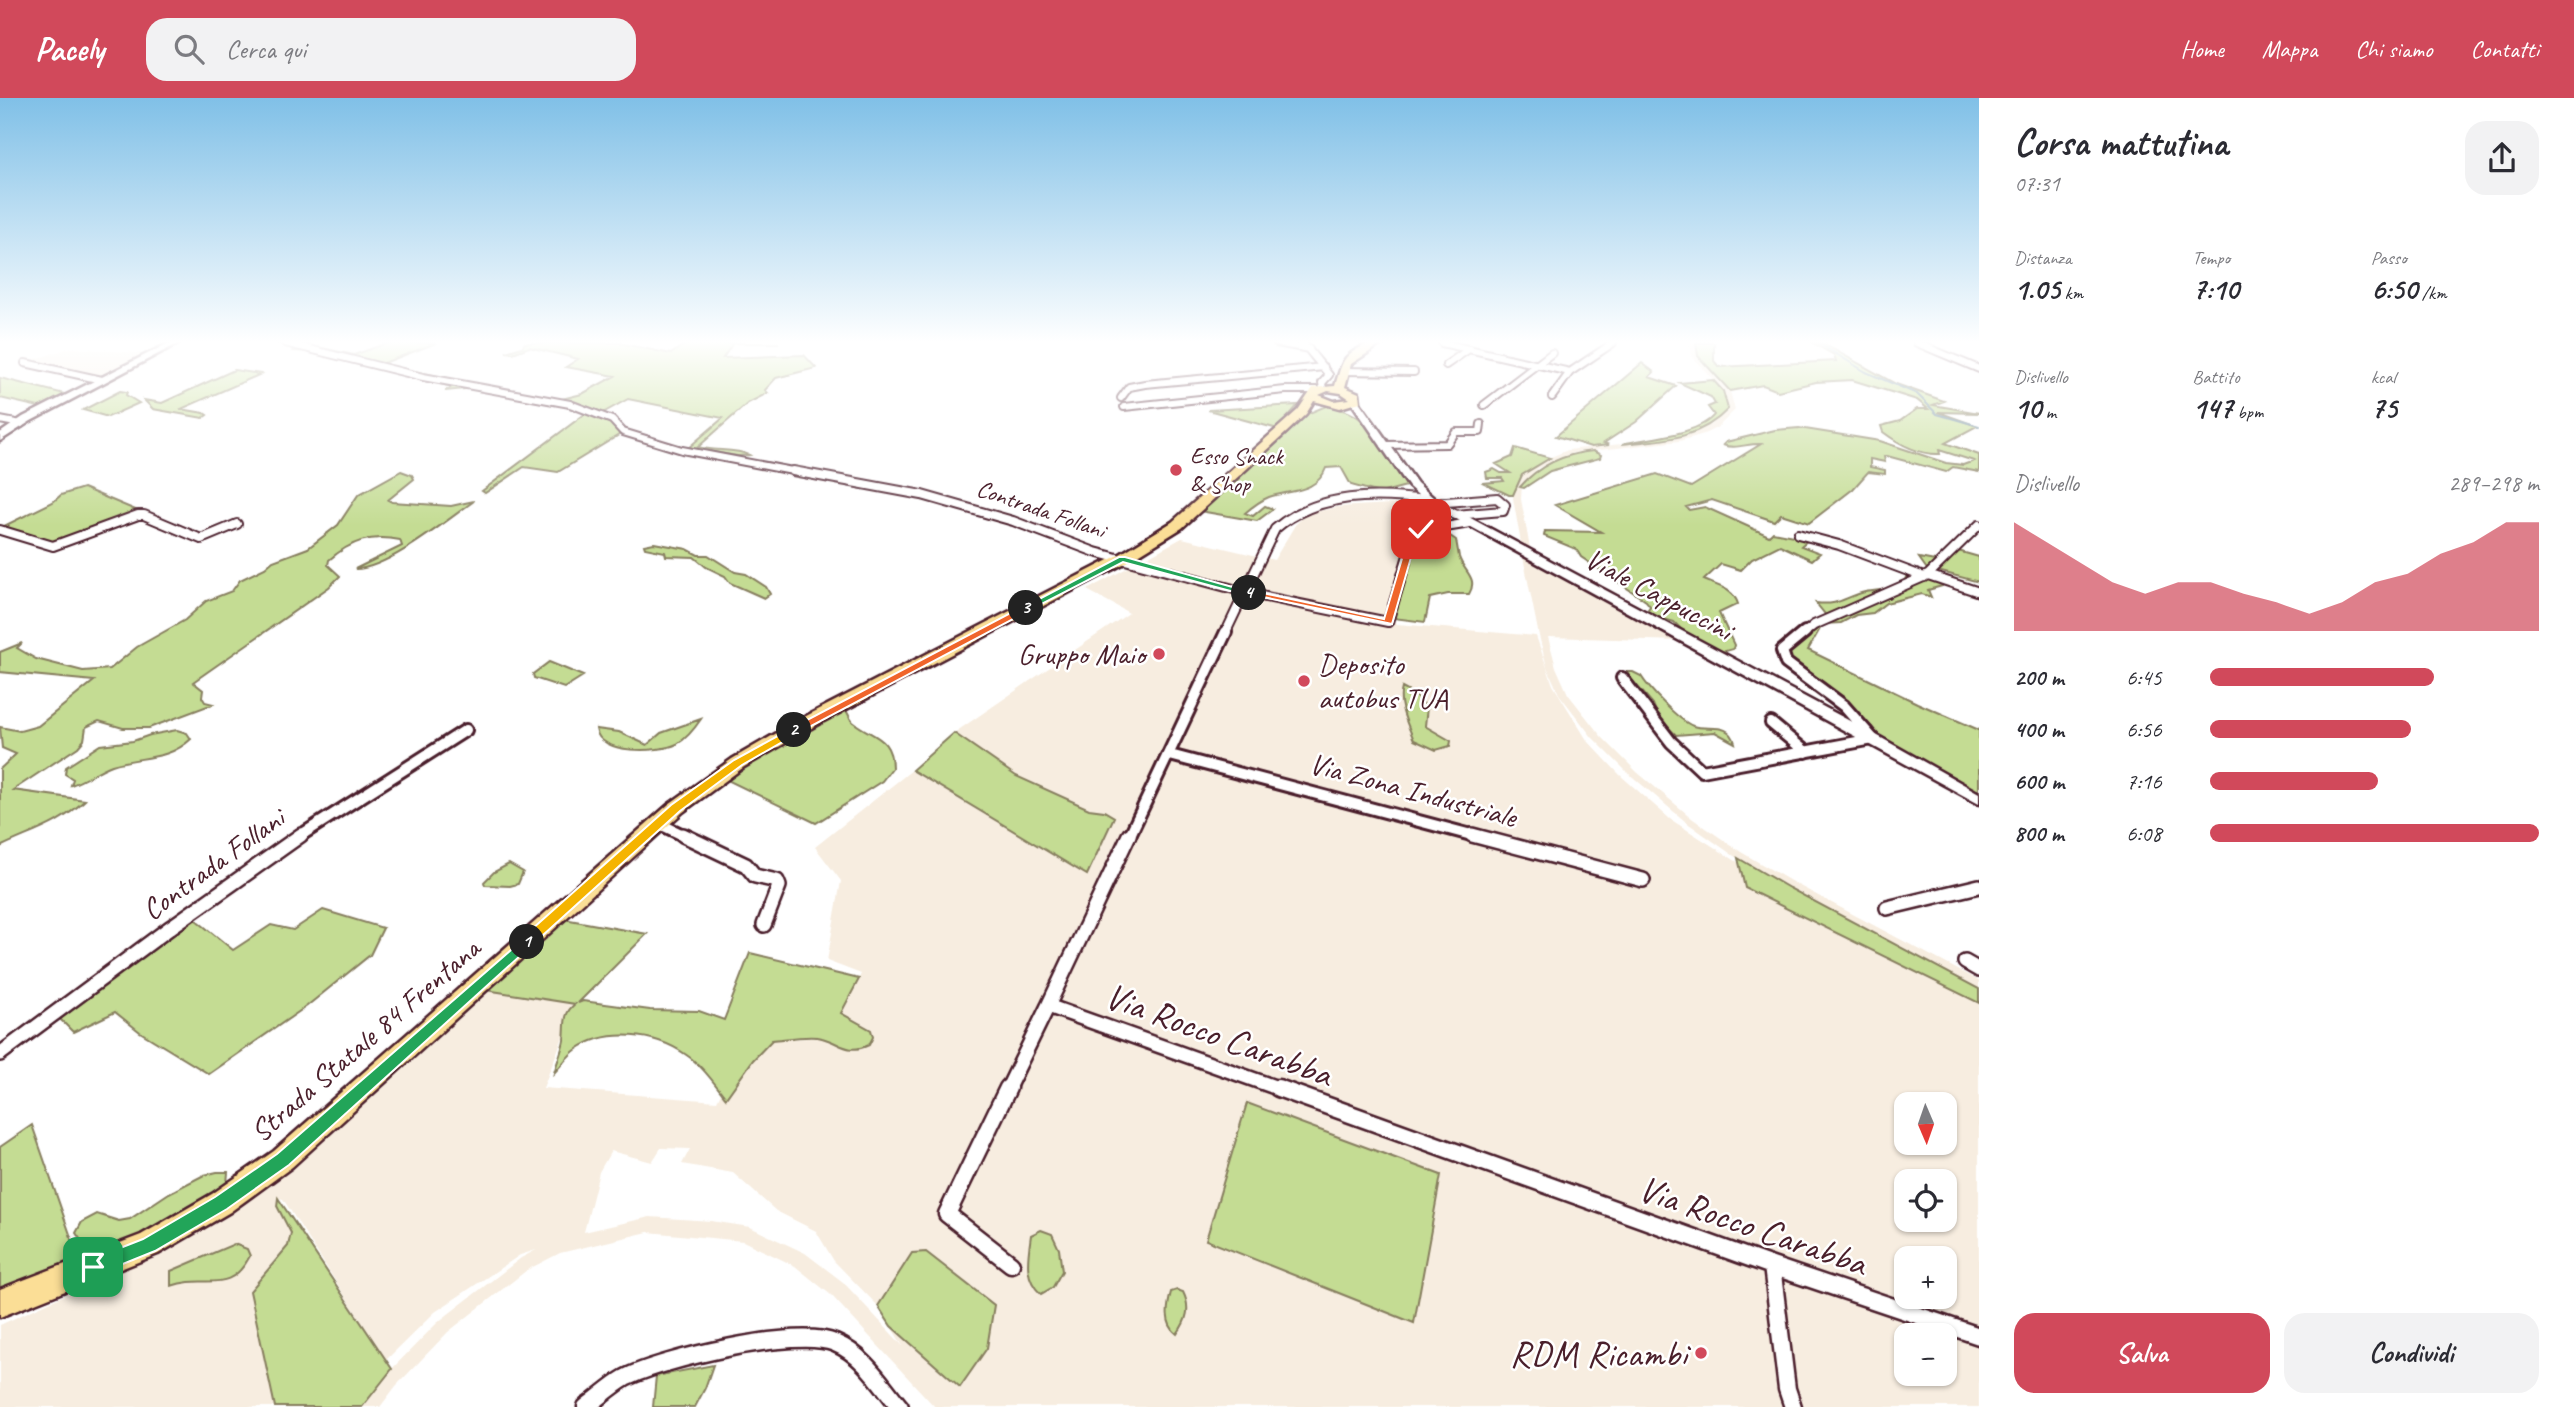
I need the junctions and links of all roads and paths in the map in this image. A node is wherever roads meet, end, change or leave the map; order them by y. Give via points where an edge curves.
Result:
1 (58, 404) edge
2 (564, 404) edge
3 (1152, 404) edge
4 (1309, 404) edge
5 (1329, 404) edge
6 (1358, 404) edge
7 (1342, 405) joint
8 (1124, 407) dead end
9 (1362, 413) junction
10 (0, 420) edge
11 (21, 424) junction
12 (1480, 424) dead end
13 (0, 438) edge
14 (1384, 445) junction
15 (1409, 488) junction
16 (1417, 496) junction
17 (1385, 497) junction
18 (1433, 502) junction
19 (1455, 515) junction
20 (1470, 523) junction
21 (237, 524) dead end
22 (1979, 525) edge
23 (0, 530) edge
24 (1798, 534) dead end
25 (1122, 559) junction
26 (1926, 576) junction
27 (1245, 592) junction
28 (1979, 592) edge
29 (1622, 678) dead end
30 (1771, 723) dead end
31 (466, 730) dead end
32 (1873, 739) junction
33 (1805, 752) junction
34 (1170, 755) junction
35 (1979, 799) edge
36 (658, 823) junction
37 (1643, 880) dead end
38 (1979, 886) edge
39 (1887, 908) dead end
40 (764, 925) dead end
41 (1965, 962) dead end
42 (1979, 970) edge
43 (1048, 1006) junction
44 (0, 1054) edge
45 (1011, 1264) dead end
46 (1772, 1266) junction
47 (34, 1292) junction
48 (0, 1303) edge
49 (0, 1309) edge
50 (1979, 1336) edge
51 (586, 1407) edge
52 (900, 1407) edge
53 (1793, 1407) edge

1 - 11 main road
2 - 25 street, Contrada Follani via 612,420 623,432 682,450 922,495
3 - 8 street
4 - 25 main road, Strada Statale 84 Frentana via 1177,525
5 - 7 main road
6 - 9 street
7 - 9 street
9 - 14 street
10 - 11 street
11 - 13 main road
12 - 14 street via 1480,432 1456,432 1447,444
14 - 15 street
15 - 16 street
15 - 17 street
16 - 17 street
16 - 18 street, Viale Cappuccini
17 - 27 street via 1310,505 1285,518 1275,529
18 - 19 street, Viale Cappuccini
18 - 19 street via 1497,498 1506,508
19 - 20 street, Viale Cappuccini
20 - 27 street, Contrada Follani via 1415,532 1388,622
20 - 32 street, Viale Cappuccini
21 - 23 street via 201,539 138,515 53,546
22 - 26 street
24 - 26 street
25 - 27 street, Contrada Follani
25 - 36 main road, Strada Statale 84 Frentana via 814,719 738,763
26 - 28 street
26 - 32 street via 1814,625 1782,651 1786,663 1844,706
27 - 34 street
29 - 33 street via 1695,767 1708,771
30 - 33 street
31 - 44 street, Contrada Follani via 275,850
32 - 33 street
32 - 35 street, Viale Cappuccini
34 - 37 street, Via Zona Industriale
34 - 43 street
36 - 40 street via 746,865 755,876 777,881
36 - 47 main road, Strada Statale 84 Frentana via 283,1159 221,1203 149,1245
38 - 39 street
41 - 42 street
43 - 45 street via 947,1214
43 - 46 street, Via Rocco Carabba
46 - 50 street, Via Rocco Carabba
46 - 53 street
47 - 48 main road, Strada Statale 84 Frentana
47 - 49 main road
51 - 52 street via 626,1378 647,1370 774,1339 805,1338 826,1339 858,1357

